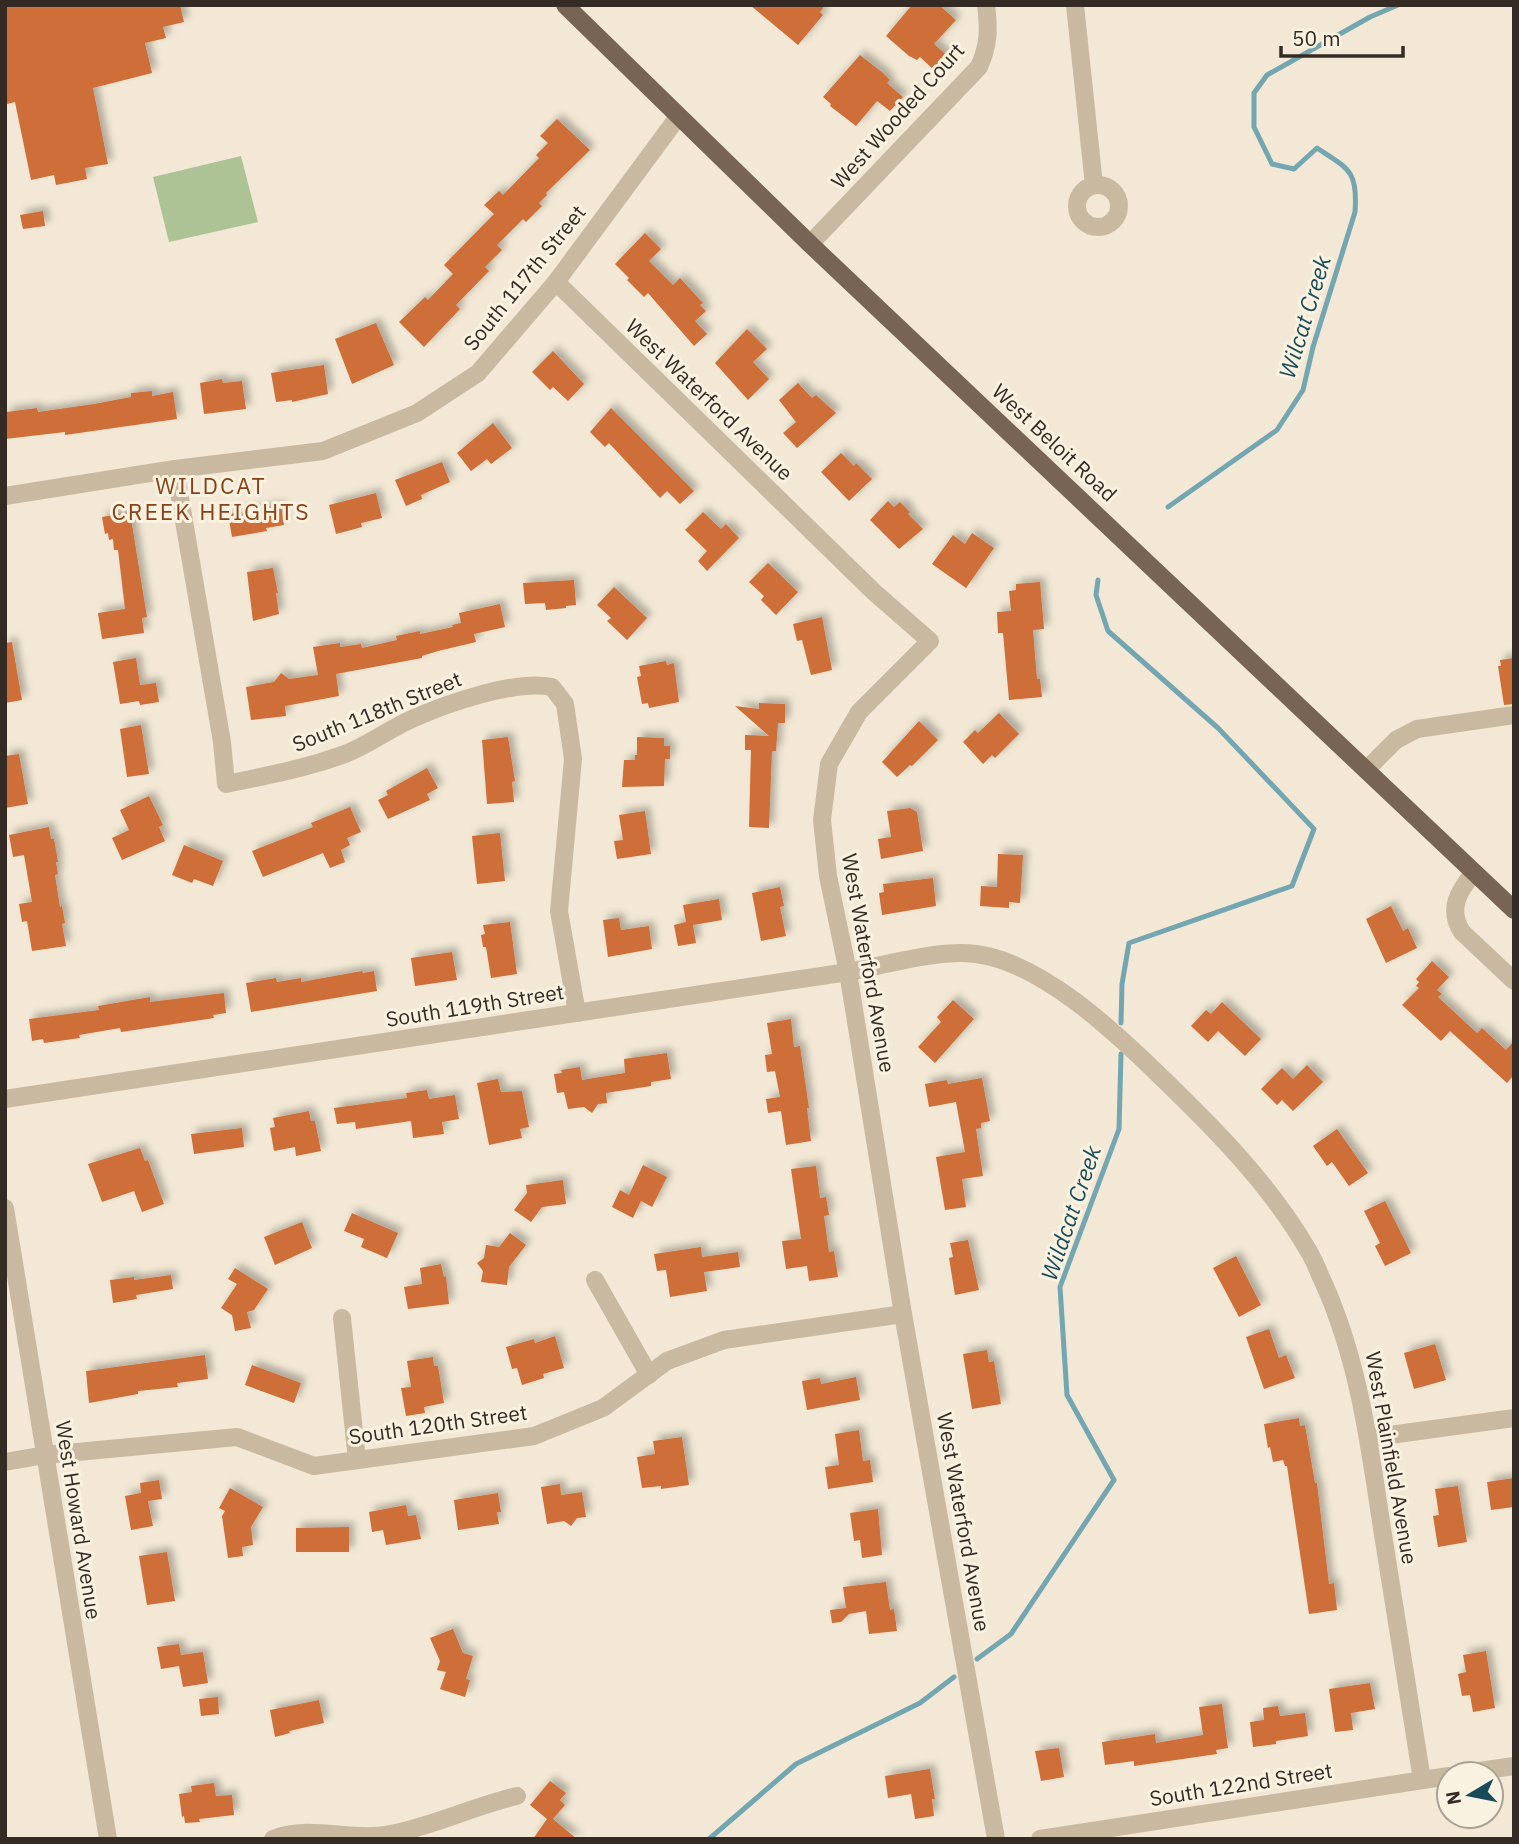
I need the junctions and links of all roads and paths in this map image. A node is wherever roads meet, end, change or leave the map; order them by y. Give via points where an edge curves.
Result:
1 (565, 5) edge
2 (986, 5) edge
3 (1075, 5) edge
4 (678, 117) junction
5 (1094, 185) dead end
6 (810, 244) junction
7 (556, 282) junction
8 (175, 469) junction
9 (5, 496) edge
10 (1514, 715) edge
11 (1366, 770) junction
12 (1474, 872) junction
13 (1514, 910) edge
14 (951, 954) joint
15 (848, 972) junction
16 (1514, 981) edge
17 (577, 1013) junction
18 (5, 1099) edge
19 (5, 1208) edge
20 (595, 1280) dead end
21 (903, 1314) junction
22 (342, 1318) dead end
23 (649, 1375) junction
24 (1514, 1418) edge
25 (1368, 1438) junction
26 (45, 1455) junction
27 (357, 1460) junction
28 (5, 1462) edge
29 (1435, 1778) edge
30 (1422, 1780) junction
31 (517, 1796) dead end
32 (108, 1839) edge
33 (273, 1839) edge
34 (996, 1839) edge
35 (1040, 1839) edge

1 - 4 main road, West Beloit Road
2 - 6 street, West Wooded Court via 989,33 979,67
3 - 5 street
4 - 6 main road, West Beloit Road
4 - 7 street, South 117th Street
6 - 11 main road, West Beloit Road
7 - 8 street, South 117th Street via 478,373 417,413 323,451
7 - 15 street, West Waterford Avenue via 930,641 859,712 829,764 822,820 828,876
8 - 9 street, South 117th Street
8 - 17 street, South 118th Street via 226,784 292,771 348,753 412,719 507,688 552,687 565,704 573,759 559,911
10 - 11 street via 1417,729 1396,740
11 - 12 main road, West Beloit Road
12 - 13 main road, West Beloit Road
12 - 16 street via 1456,899 1456,923
14 - 15 street, South 119th Street
14 - 25 street, West Plainfield Avenue via 977,954 1038,975 1124,1041 1223,1137 1309,1251 1355,1368
15 - 17 street, South 119th Street
15 - 21 street, West Waterford Avenue
17 - 18 street, South 119th Street
19 - 26 street, West Howard Avenue
20 - 23 street
21 - 23 street, South 120th Street via 724,1340 667,1361
21 - 34 street, West Waterford Avenue
22 - 27 street
23 - 27 street, South 120th Street via 603,1408 534,1436
24 - 25 street
25 - 30 street, West Plainfield Avenue
26 - 27 street, South 120th Street via 237,1437 314,1466
26 - 28 street, South 120th Street
26 - 32 street, West Howard Avenue
29 - 30 street, South 122nd Street
30 - 35 street, South 122nd Street
31 - 33 street via 386,1835 310,1831

